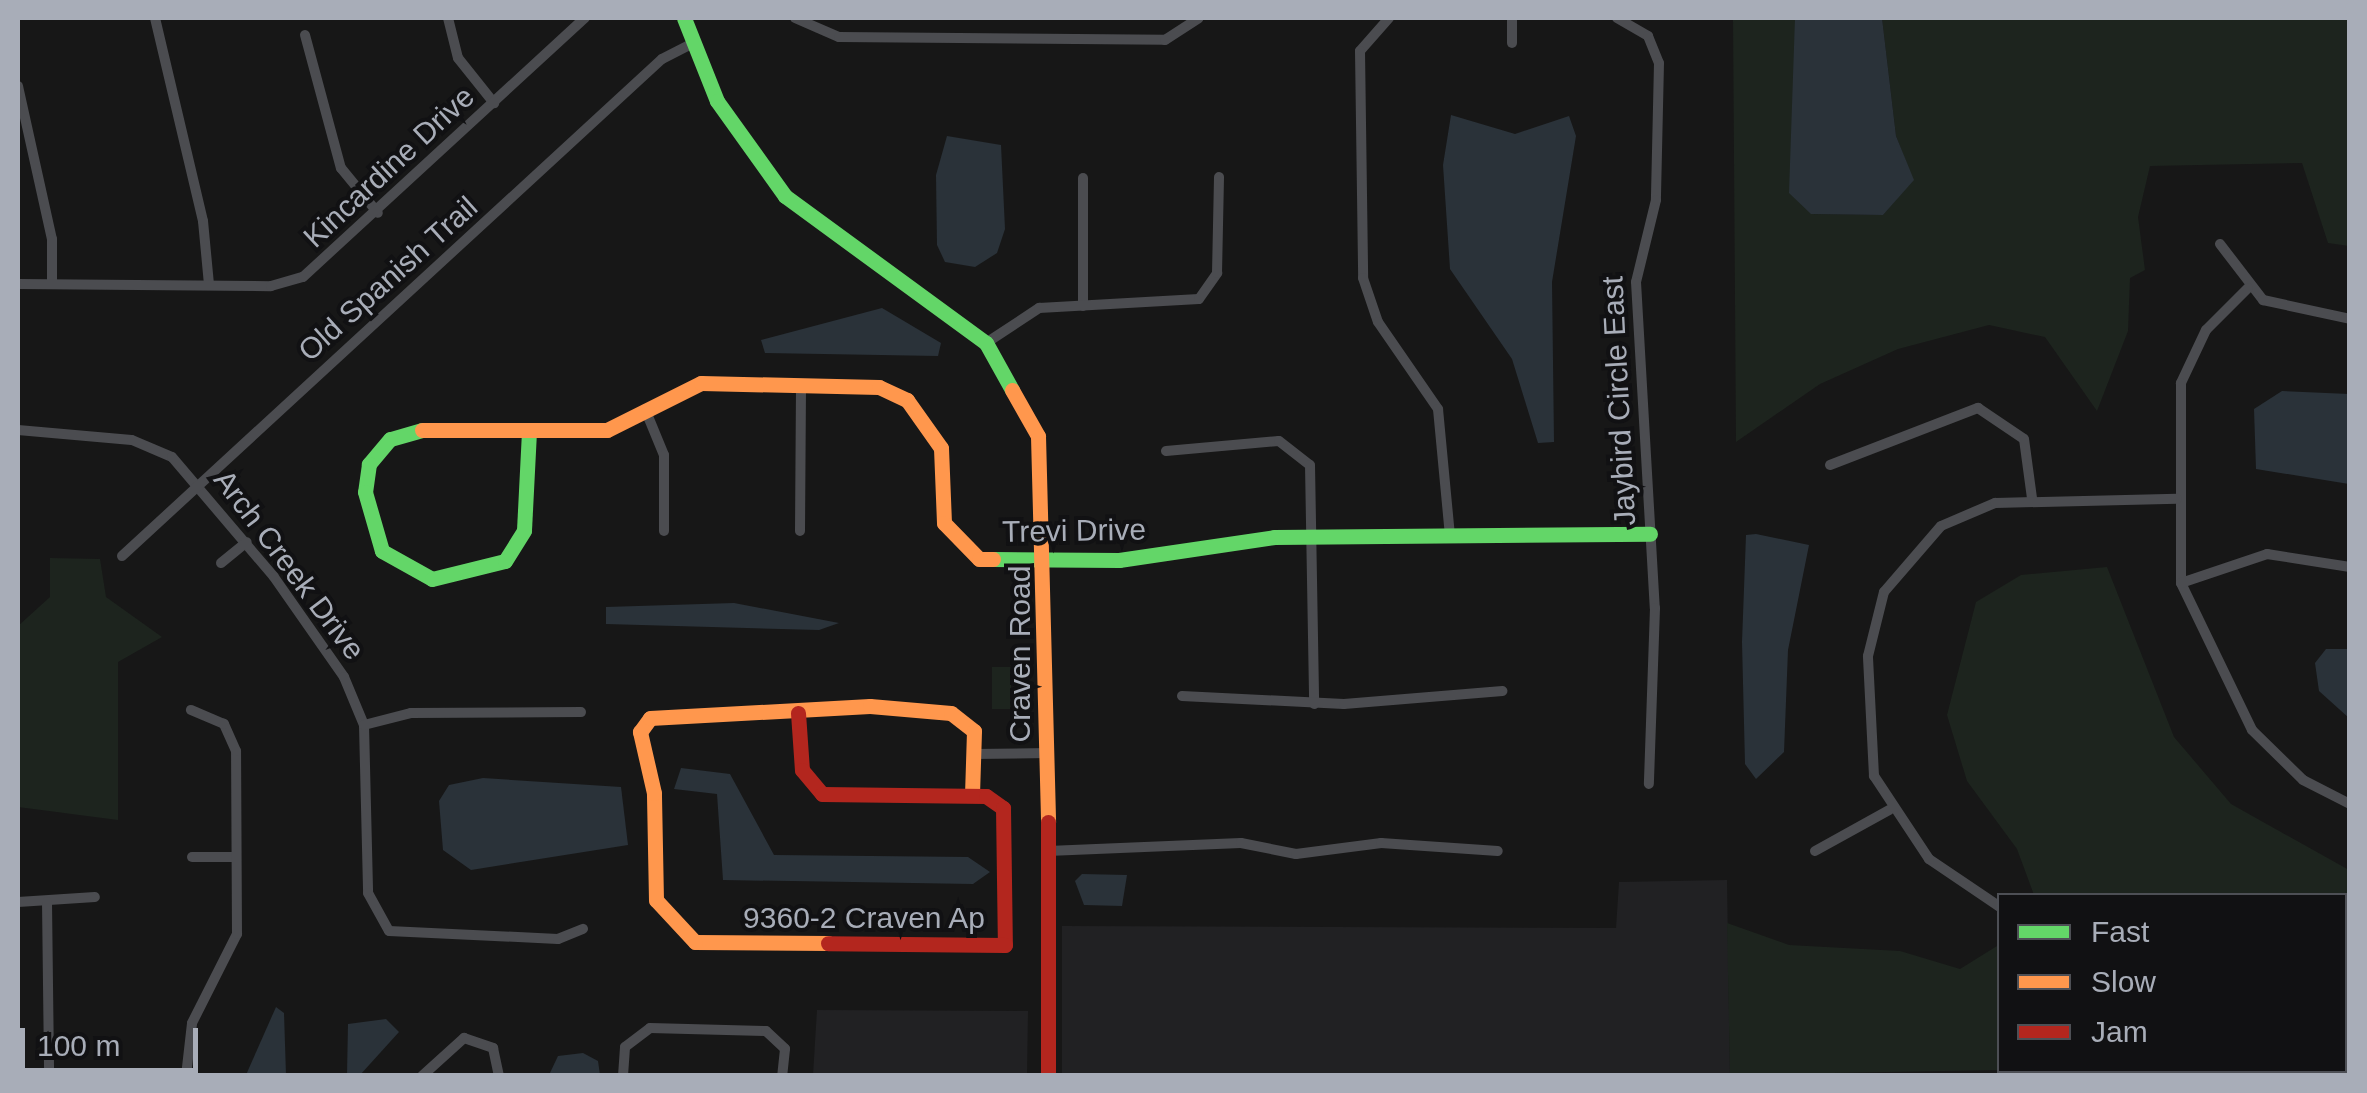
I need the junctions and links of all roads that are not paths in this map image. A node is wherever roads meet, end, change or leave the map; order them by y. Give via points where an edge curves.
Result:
1 (155, 18) edge
2 (448, 18) edge
3 (585, 18) edge
4 (684, 18) edge
5 (795, 18) edge
6 (1512, 18) edge
7 (1616, 18) edge
8 (1384, 20) edge
9 (1196, 22) edge
10 (305, 35) dead end
11 (1512, 43) dead end
12 (692, 44) junction
13 (18, 86) edge
14 (494, 103) junction
15 (21, 130) edge
16 (1219, 177) dead end
17 (1083, 178) dead end
18 (378, 213) junction
19 (2220, 244) dead end
20 (18, 284) edge
21 (52, 284) junction
22 (208, 285) junction
23 (2248, 288) junction
24 (1083, 306) junction
25 (2350, 318) edge
26 (986, 343) junction
27 (801, 386) junction
28 (644, 408) junction
29 (18, 430) edge
30 (529, 432) junction
31 (1166, 451) dead end
32 (1830, 465) dead end
33 (195, 481) junction
34 (2032, 498) junction
35 (2176, 499) junction
36 (664, 531) dead end
37 (800, 531) dead end
38 (1650, 534) junction
39 (1315, 536) junction
40 (1450, 536) junction
41 (247, 542) junction
42 (122, 556) dead end
43 (1047, 561) junction
44 (222, 563) dead end
45 (2350, 567) edge
46 (2182, 583) junction
47 (1502, 691) dead end
48 (1182, 696) dead end
49 (1314, 704) junction
50 (191, 710) dead end
51 (581, 712) dead end
52 (798, 713) junction
53 (364, 725) junction
54 (1048, 753) junction
55 (974, 754) junction
56 (1648, 784) dead end
57 (972, 796) junction
58 (2350, 804) edge
59 (1889, 810) junction
60 (1048, 851) junction
61 (1498, 851) dead end
62 (1814, 851) dead end
63 (192, 857) dead end
64 (236, 858) junction
65 (95, 896) dead end
66 (18, 902) edge
67 (47, 902) junction
68 (1997, 905) edge
69 (583, 928) dead end
70 (48, 1076) edge
71 (186, 1076) edge
72 (422, 1076) edge
73 (499, 1076) edge
74 (623, 1076) edge
75 (782, 1076) edge
76 (1048, 1076) edge

1 - 22 street via 204,221
2 - 14 street via 458,58
3 - 14 street, Kincardine Drive
4 - 12 street, Craven Road
5 - 9 street via 839,37 1166,40
6 - 11 street
7 - 38 street, Jaybird Circle East via 1638,26 1659,63 1656,200 1636,282
8 - 40 street via 1360,51 1362,278 1378,322 1438,409
10 - 18 street via 341,168
12 - 26 street, Craven Road via 748,151 785,196 832,240
12 - 33 street, Old Spanish Trail via 662,59 341,359
13 - 15 street
14 - 18 street, Kincardine Drive
15 - 21 street via 50,227
16 - 24 street via 1218,265 1209,292 1178,306
17 - 24 street
18 - 22 street, Kincardine Drive via 303,277
19 - 23 street
20 - 21 street, Kincardine Drive
21 - 22 street, Kincardine Drive
23 - 25 street via 2284,311
23 - 35 street via 2206,330 2181,383
24 - 26 street via 1039,308
26 - 43 street, Craven Road via 1038,436
27 - 28 street, Trevi Drive via 691,384
27 - 37 street
27 - 43 street, Trevi Drive via 879,387 907,400 940,448 951,538 980,559
28 - 30 street, Trevi Drive via 607,430
28 - 36 street via 662,442
29 - 33 street, Arch Creek Drive via 150,445
30 - 30 street, Trevi Drive via 518,545 465,578 412,573 378,544 365,492 369,464 390,438 412,430
31 - 39 street via 1292,446 1314,479
32 - 34 street via 1978,408 2024,438
33 - 41 street, Arch Creek Drive
33 - 42 street, Old Spanish Trail
34 - 35 street
34 - 59 street via 1942,526 1895,575 1868,656 1869,752
35 - 46 street
38 - 40 street, Trevi Drive
38 - 56 street, Jaybird Circle East
39 - 40 street, Trevi Drive
39 - 43 street, Trevi Drive
39 - 49 street
41 - 44 street
41 - 53 street, Arch Creek Drive via 344,677
43 - 54 street, Craven Road
45 - 46 street via 2267,554
46 - 58 street via 2252,730 2302,780
47 - 49 street
48 - 49 street
50 - 64 street via 232,737
51 - 53 street via 410,713
52 - 55 street, 9360-2 Craven Ap via 870,706 951,713 969,722
52 - 57 street via 813,790
52 - 57 street, 9360-2 Craven Ap via 643,724 656,900 695,942 1005,945 1006,819 996,800
53 - 69 street, Arch Creek Drive via 368,893 380,924 409,938 558,939
54 - 55 street
54 - 60 street, Craven Road
55 - 57 street
59 - 62 street
59 - 68 street via 1929,859
60 - 61 street via 1241,842 1296,854 1381,844
60 - 76 street, Craven Road
63 - 64 street
64 - 71 street via 235,947 192,1023
65 - 67 street
66 - 67 street
67 - 70 street
72 - 73 street via 454,1043 483,1038
74 - 75 street via 625,1047 650,1028 766,1031 785,1050

